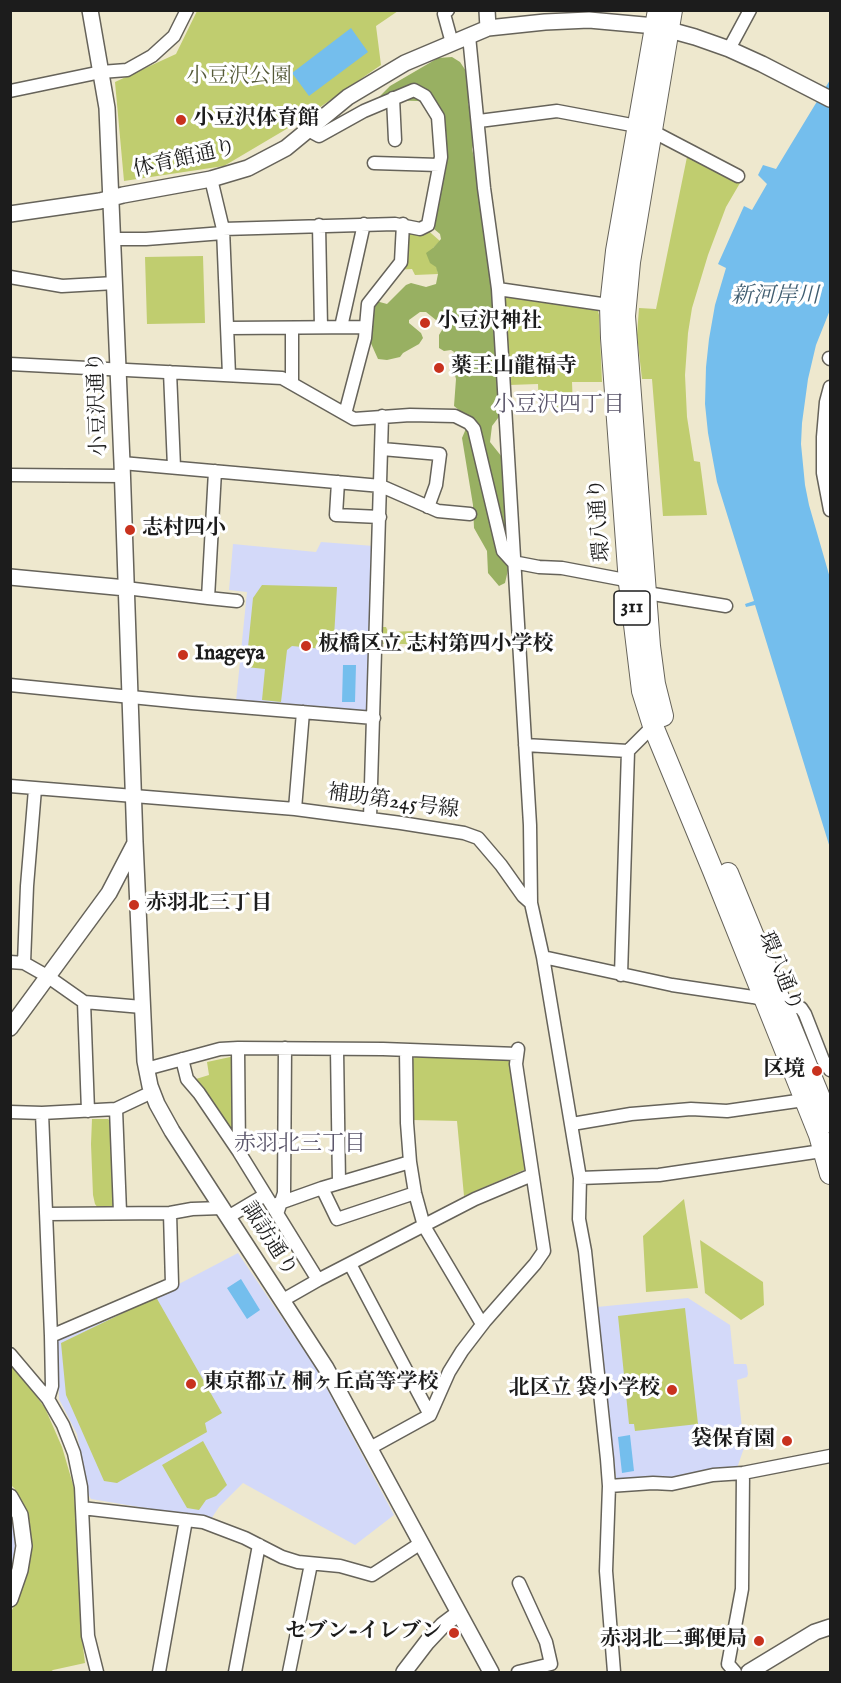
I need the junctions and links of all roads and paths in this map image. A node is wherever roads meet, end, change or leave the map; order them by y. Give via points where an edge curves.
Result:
1 (90, 10) edge
2 (187, 10) edge
3 (448, 10) edge
4 (488, 10) edge
5 (750, 10) edge
6 (663, 19) edge
7 (488, 28) junction
8 (468, 36) junction
9 (452, 43) junction
10 (729, 49) junction
11 (101, 72) junction
12 (10, 91) edge
13 (393, 98) junction
14 (831, 99) edge
15 (478, 122) junction
16 (645, 128) junction
17 (308, 130) junction
18 (395, 140) dead end
19 (374, 163) dead end
20 (439, 165) junction
21 (738, 176) dead end
22 (211, 179) junction
23 (111, 198) junction
24 (10, 214) edge
25 (364, 224) junction
26 (403, 224) junction
27 (319, 225) junction
28 (223, 231) junction
29 (113, 239) junction
30 (10, 278) edge
31 (115, 283) junction
32 (498, 289) junction
33 (618, 307) junction
34 (321, 327) junction
35 (341, 327) junction
36 (366, 327) junction
37 (228, 328) junction
38 (292, 328) junction
39 (10, 363) edge
40 (118, 369) junction
41 (170, 372) junction
42 (229, 375) junction
43 (292, 382) junction
44 (831, 387) edge
45 (345, 414) junction
46 (382, 416) junction
47 (382, 449) junction
48 (174, 467) junction
49 (122, 470) junction
50 (215, 471) junction
51 (10, 475) edge
52 (338, 483) junction
53 (381, 486) junction
54 (428, 507) junction
55 (831, 510) edge
56 (470, 514) dead end
57 (380, 516) junction
58 (513, 561) junction
59 (10, 577) edge
60 (637, 587) junction
61 (126, 588) junction
62 (208, 598) junction
63 (237, 601) dead end
64 (726, 606) dead end
65 (10, 685) edge
66 (130, 696) junction
67 (303, 712) junction
68 (374, 718) junction
69 (652, 726) junction
70 (525, 745) junction
71 (628, 751) junction
72 (10, 786) edge
73 (34, 789) junction
74 (134, 796) junction
75 (295, 809) junction
76 (370, 818) junction
77 (135, 843) junction
78 (531, 903) junction
79 (542, 959) junction
80 (10, 962) edge
81 (24, 963) junction
82 (621, 975) junction
83 (47, 976) junction
84 (773, 1001) junction
85 (84, 1002) junction
86 (142, 1007) junction
87 (10, 1028) edge
88 (238, 1048) junction
89 (285, 1048) junction
90 (337, 1049) junction
91 (406, 1050) junction
92 (182, 1059) junction
93 (146, 1069) junction
94 (831, 1070) edge
95 (152, 1092) junction
96 (804, 1100) junction
97 (116, 1109) junction
98 (88, 1111) junction
99 (10, 1112) edge
100 (42, 1113) junction
101 (831, 1122) edge
102 (572, 1124) junction
103 (827, 1150) edge
104 (239, 1152) junction
105 (410, 1162) junction
106 (831, 1174) edge
107 (532, 1175) junction
108 (580, 1178) junction
109 (339, 1183) junction
110 (322, 1188) junction
111 (415, 1193) junction
112 (265, 1195) junction
113 (277, 1208) junction
114 (120, 1212) junction
115 (170, 1213) junction
116 (225, 1213) junction
117 (46, 1214) junction
118 (424, 1226) junction
119 (350, 1264) junction
120 (318, 1280) junction
121 (283, 1300) junction
122 (482, 1324) junction
123 (51, 1336) junction
124 (10, 1354) edge
125 (48, 1398) junction
126 (430, 1415) junction
127 (370, 1448) junction
128 (831, 1456) edge
129 (743, 1473) junction
130 (609, 1486) junction
131 (10, 1497) edge
132 (82, 1508) junction
133 (186, 1520) junction
134 (422, 1543) junction
135 (259, 1545) junction
136 (310, 1564) junction
137 (519, 1583) dead end
138 (10, 1599) edge
139 (459, 1613) junction
140 (831, 1627) edge
141 (97, 1672) edge
142 (159, 1672) edge
143 (235, 1672) edge
144 (289, 1672) edge
145 (404, 1672) edge
146 (491, 1672) edge
147 (518, 1672) edge
148 (614, 1672) edge
149 (735, 1672) edge
150 (751, 1672) edge

1 - 11 street, 小豆沢通り
2 - 11 street via 174,36 152,56 127,70
3 - 9 street via 444,14
4 - 7 street
5 - 10 street
6 - 7 street, 体育館通り via 545,22
6 - 10 street, 体育館通り
6 - 16 main road, 環八通り / 311
7 - 8 street, 体育館通り
8 - 9 street, 体育館通り
8 - 15 street
9 - 17 street, 体育館通り via 405,63 348,98
10 - 14 street, 体育館通り
11 - 12 street
11 - 23 street, 小豆沢通り via 107,108
13 - 17 street via 319,136
13 - 18 street
13 - 20 street via 414,90 425,96 438,117
15 - 16 street via 557,111
15 - 32 street
16 - 21 street
16 - 33 main road, 環八通り / 311 via 616,251
17 - 22 street, 体育館通り via 286,148 248,168
19 - 20 street
20 - 26 street via 428,225 420,229
22 - 23 street, 体育館通り
22 - 28 street
23 - 24 street, 体育館通り
23 - 29 street, 小豆沢通り
25 - 26 street
25 - 27 street
25 - 35 street
26 - 36 street via 401,262 368,304
27 - 28 street
27 - 34 street
28 - 29 street
28 - 37 street
29 - 31 street, 小豆沢通り
30 - 31 street via 62,286
31 - 40 street, 小豆沢通り
32 - 33 street
32 - 58 street
33 - 60 main road, 環八通り / 311 via 612,349
34 - 35 street
34 - 38 street
35 - 36 street
36 - 45 street
37 - 38 street
37 - 42 street
38 - 43 street
39 - 40 street
40 - 41 street
40 - 49 street, 小豆沢通り
41 - 42 street
41 - 48 street
42 - 43 street
43 - 45 street
44 - 55 street via 823,437
45 - 46 street via 354,419
46 - 47 street
46 - 58 street via 455,416 469,423 474,429 503,551
47 - 53 street
47 - 54 street via 440,454
48 - 49 street
48 - 50 street
49 - 51 street
49 - 61 street, 小豆沢通り
50 - 52 street
50 - 62 street
52 - 53 street
52 - 57 street via 336,515
53 - 54 street
53 - 57 street
54 - 56 street
57 - 68 street
58 - 60 street via 620,579
58 - 70 street
59 - 61 street
60 - 64 street via 653,594
60 - 69 main road, 環八通り / 311 via 642,691
60 - 84 main road, 環八通り / 311 via 664,719
61 - 62 street
61 - 66 street, 小豆沢通り
62 - 63 street
65 - 66 street
66 - 67 street
66 - 74 street, 小豆沢通り
67 - 68 street
67 - 75 street
68 - 76 street
69 - 71 street
69 - 84 main road, 環八通り / 311
70 - 71 street
70 - 78 street
71 - 82 street
72 - 73 street, 補助第245号線
73 - 74 street, 補助第245号線
73 - 81 street
74 - 75 street, 補助第245号線
74 - 77 street, 諏訪通り
75 - 76 street, 補助第245号線
76 - 78 street, 補助第245号線 via 478,838
77 - 83 street via 109,893
77 - 86 street, 諏訪通り
78 - 79 street, 補助第245号線
79 - 82 street
79 - 102 street, 補助第245号線
80 - 81 street
81 - 83 street
82 - 84 street
83 - 85 street
83 - 87 street
84 - 94 street via 803,1010 823,1060
84 - 96 main road, 環八通り / 311
84 - 101 main road, 環八通り / 311
85 - 86 street
85 - 98 street
86 - 93 street, 諏訪通り
88 - 89 street
88 - 92 street
88 - 104 street
89 - 90 street
89 - 113 street via 284,1193
90 - 91 street
90 - 109 street
91 - 105 street
91 - 107 street via 518,1052 516,1064
92 - 93 street
92 - 104 street via 187,1079
93 - 95 street, 諏訪通り
95 - 97 street
95 - 116 street, 諏訪通り
96 - 102 street via 727,1111 692,1109 631,1114
96 - 103 main road, 環八通り / 311
97 - 98 street
97 - 114 street
98 - 100 street
99 - 100 street
100 - 117 street
102 - 108 street, 補助第245号線
103 - 106 main road, 環八通り / 311
103 - 108 street via 659,1175
104 - 112 street
105 - 109 street
105 - 111 street
107 - 118 street
107 - 122 street via 544,1251
108 - 130 street, 補助第245号線 via 579,1219
109 - 110 street
110 - 111 street via 337,1219
110 - 113 street
111 - 118 street
112 - 113 street
112 - 116 street
113 - 120 street
114 - 115 street
114 - 117 street
115 - 116 street via 192,1209
115 - 123 street via 172,1284
116 - 121 street, 諏訪通り
117 - 123 street
118 - 119 street
118 - 122 street
119 - 120 street
119 - 126 street
120 - 121 street
121 - 127 street, 諏訪通り
122 - 126 street via 449,1372
123 - 125 street via 52,1386
124 - 125 street
125 - 132 street via 74,1453
126 - 127 street
127 - 134 street, 諏訪通り
128 - 129 street
129 - 130 street via 672,1484
129 - 149 street via 741,1589 728,1664
130 - 148 street, 補助第245号線 via 606,1571
131 - 138 street via 20,1515 24,1546
132 - 133 street
132 - 141 street via 88,1636
133 - 135 street via 203,1522
133 - 142 street
134 - 136 street via 372,1575 340,1566
134 - 139 street, 諏訪通り
135 - 136 street via 290,1560
135 - 143 street
136 - 144 street
137 - 147 street via 546,1642 551,1664
139 - 145 street via 427,1642
139 - 146 street, 諏訪通り
140 - 150 street via 815,1632

